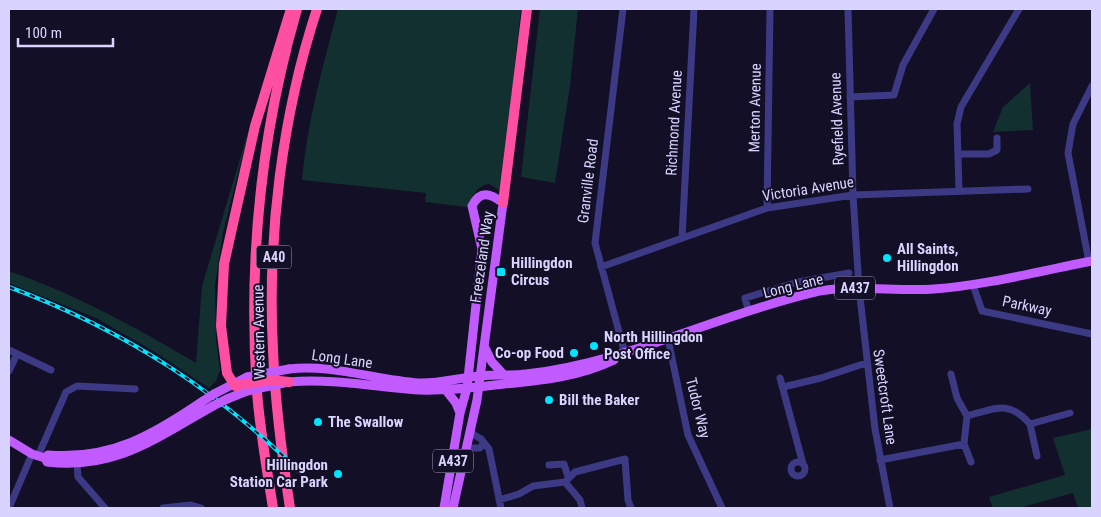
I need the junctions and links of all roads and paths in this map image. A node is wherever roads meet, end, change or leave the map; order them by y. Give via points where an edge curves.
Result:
1 (291, 9) edge
2 (298, 9) edge
3 (317, 9) edge
4 (527, 9) edge
5 (622, 9) edge
6 (694, 9) edge
7 (770, 9) edge
8 (848, 9) edge
9 (934, 9) edge
10 (1019, 9) edge
11 (1092, 86) edge
12 (850, 97) junction
13 (997, 138) dead end
14 (958, 154) junction
15 (1028, 189) dead end
16 (959, 190) junction
17 (853, 194) junction
18 (503, 203) junction
19 (767, 208) junction
20 (682, 238) junction
21 (1090, 261) edge
22 (601, 267) junction
23 (849, 273) dead end
24 (973, 285) junction
25 (859, 288) junction
26 (749, 312) junction
27 (1092, 334) edge
28 (668, 339) junction
29 (484, 346) junction
30 (9, 350) edge
31 (17, 354) junction
32 (625, 354) junction
33 (866, 363) junction
34 (51, 370) dead end
35 (9, 371) edge
36 (951, 374) dead end
37 (504, 375) junction
38 (479, 376) junction
39 (468, 378) junction
40 (780, 378) dead end
41 (289, 382) joint
42 (232, 383) junction
43 (247, 384) junction
44 (479, 387) junction
45 (783, 387) junction
46 (468, 388) junction
47 (135, 389) dead end
48 (444, 389) junction
49 (460, 413) junction
50 (1070, 413) dead end
51 (967, 416) junction
52 (1030, 424) junction
53 (470, 434) junction
54 (9, 440) edge
55 (483, 444) junction
56 (964, 444) junction
57 (468, 448) junction
58 (38, 456) junction
59 (1037, 456) dead end
60 (880, 460) junction
61 (970, 462) dead end
62 (77, 464) junction
63 (803, 464) dead end
64 (549, 465) dead end
65 (566, 479) junction
66 (499, 500) junction
67 (9, 508) edge
68 (105, 508) edge
69 (163, 508) edge
70 (201, 508) edge
71 (273, 508) edge
72 (290, 508) edge
73 (444, 508) edge
74 (453, 508) edge
75 (501, 508) edge
76 (582, 508) edge
77 (631, 508) edge
78 (722, 508) edge
79 (890, 508) edge

1 - 42 highway via 254,126 224,264 221,326 227,373
2 - 71 highway, Western Avenue / A40 via 268,133 256,238 254,321 257,385
3 - 72 highway, Western Avenue / A40 via 290,112 273,260 272,348
4 - 18 highway
5 - 22 street, Granville Road via 595,243
6 - 20 street, Richmond Avenue
7 - 19 street, Merton Avenue
8 - 12 street, Ryefield Avenue
9 - 12 street via 903,65 894,95
10 - 14 street via 961,107 957,124
11 - 21 street via 1073,124 1068,153
12 - 17 street, Ryefield Avenue
13 - 14 street via 997,150 989,154
14 - 16 street
15 - 16 street, Victoria Avenue
16 - 17 street, Victoria Avenue
17 - 19 street, Victoria Avenue
17 - 25 street, Ryefield Avenue
18 - 29 main road, Freezeland Way
18 - 39 main road, Freezeland Way via 484,194 478,196 472,206 482,249
19 - 20 street, Victoria Avenue
20 - 22 street, Victoria Avenue
21 - 24 main road, Long Lane / A437
22 - 32 street, Granville Road
23 - 26 street via 798,282 746,298
24 - 25 main road, Long Lane / A437 via 932,289
24 - 27 street, Parkway via 982,311
25 - 26 main road, Long Lane / A437 via 812,292
25 - 33 street, Sweetcroft Lane
26 - 28 main road, Long Lane / A437
28 - 32 main road, Long Lane / A437
28 - 78 street, Tudor Way via 688,435
29 - 37 main road
29 - 38 main road, Freezeland Way
30 - 31 street
31 - 34 street
31 - 35 street
32 - 37 main road, Long Lane via 568,368
32 - 44 main road, Long Lane via 596,368 549,380
33 - 45 street
33 - 60 street, Sweetcroft Lane
36 - 51 street via 957,398
37 - 38 main road, Long Lane
38 - 39 main road, Long Lane
38 - 44 main road, Freezeland Way
39 - 43 main road, Long Lane, bridge via 422,383 322,368 289,368
39 - 46 main road, Freezeland Way
40 - 45 street
41 - 43 highway, bridge via 270,380
41 - 48 main road, Long Lane
42 - 43 highway via 238,386
42 - 58 main road, bridge via 164,427 127,445 94,454
43 - 62 main road, Long Lane, bridge via 227,399 139,448 103,460
44 - 46 main road, Long Lane
44 - 53 main road, A437
45 - 63 street
46 - 48 main road, Long Lane
46 - 49 main road, Freezeland Way
47 - 58 street via 77,386 66,392
48 - 49 main road
49 - 73 main road, A437
50 - 52 street
51 - 52 street via 1000,408 1015,410
51 - 56 street
52 - 59 street
53 - 55 street via 481,439
53 - 57 main road, A437
54 - 58 main road, Long Lane
55 - 57 street via 480,448
55 - 66 street via 490,454
56 - 60 street
56 - 61 street
57 - 74 main road, A437
58 - 62 main road, Long Lane via 47,462
58 - 67 street
60 - 79 street, Sweetcroft Lane
62 - 68 street via 78,477
64 - 65 street via 564,464
65 - 66 street via 533,486
65 - 76 street
65 - 77 street via 575,472 625,459
66 - 75 street
69 - 70 street via 191,505

